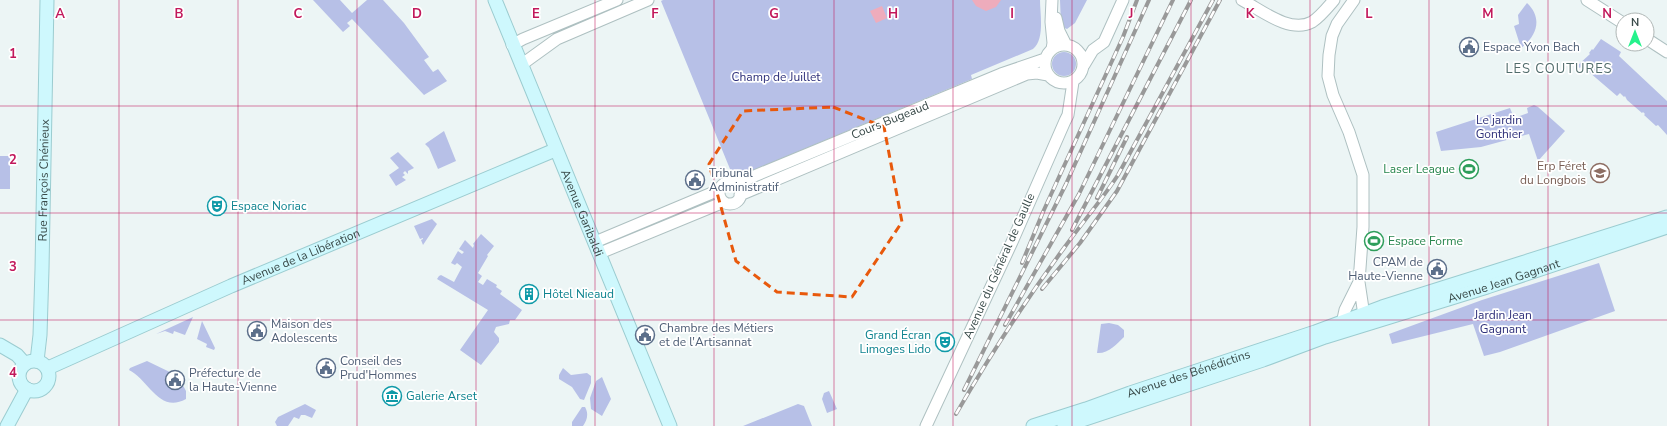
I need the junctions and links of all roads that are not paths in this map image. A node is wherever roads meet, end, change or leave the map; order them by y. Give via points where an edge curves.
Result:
1 (47, 0) edge
2 (495, 0) edge
3 (617, 0) edge
4 (648, 0) edge
5 (1123, 0) edge
6 (1242, 0) edge
7 (1334, 0) edge
8 (1354, 0) edge
9 (1587, 0) edge
10 (1052, 1) edge
11 (1615, 19) edge
12 (1655, 44) edge
13 (512, 45) junction
14 (1066, 45) junction
15 (1093, 50) junction
16 (1080, 52) junction
17 (1667, 52) edge
18 (1049, 54) junction
19 (521, 65) junction
20 (1084, 65) junction
21 (1048, 75) junction
22 (1073, 82) junction
23 (1058, 83) junction
24 (1068, 106) junction
25 (555, 150) junction
26 (735, 184) junction
27 (719, 190) junction
28 (740, 195) junction
29 (724, 202) junction
30 (1667, 217) edge
31 (1667, 227) edge
32 (597, 247) junction
33 (1359, 282) junction
34 (1365, 320) junction
35 (1341, 327) junction
36 (0, 345) edge
37 (37, 364) junction
38 (27, 389) junction
39 (7, 426) edge
40 (670, 426) edge
41 (926, 426) edge
42 (1033, 426) edge
43 (1064, 426) edge

1 - 37 main road, Rue François Chénieux via 42,269
2 - 13 main road, Avenue Garibaldi
3 - 13 street
4 - 19 street via 557,39
5 - 15 street via 1104,42
6 - 7 street via 1282,22 1294,25 1309,23
8 - 33 street via 1332,36 1328,66 1332,95 1363,175
9 - 11 street
10 - 14 street via 1059,31
10 - 18 street via 1053,43
12 - 17 street
13 - 19 main road, Avenue Garibaldi
14 - 16 street
14 - 18 street via 1057,46
15 - 16 street
15 - 20 street
16 - 20 street
18 - 21 street via 1045,65
18 - 26 street, Cours Bugeaud
19 - 25 main road, Avenue Garibaldi
20 - 22 street via 1081,74
21 - 23 street
21 - 28 street, Cours Bugeaud via 1027,74
22 - 23 street
22 - 24 street, Avenue du Général de Gaulle
23 - 24 street
24 - 41 street, Avenue du Général de Gaulle via 1065,121 1012,242
25 - 32 main road, Avenue Garibaldi
25 - 37 main road, Avenue de la Libération
26 - 27 street via 725,183
26 - 28 street via 740,188
27 - 29 street
27 - 32 street
28 - 29 street via 738,200 732,203
29 - 32 street
30 - 34 main road, Avenue Jean Gagnant
31 - 34 main road, Avenue Jean Gagnant via 1487,287
32 - 40 main road, Avenue Garibaldi
33 - 34 street
33 - 35 street via 1345,310
34 - 35 main road, Avenue Jean Gagnant
35 - 42 main road, Avenue des Bénédictins
35 - 43 main road, Avenue des Bénédictins
36 - 37 main road
37 - 38 main road via 20,370 19,377
37 - 38 main road via 50,376 47,385 39,390
38 - 39 main road

